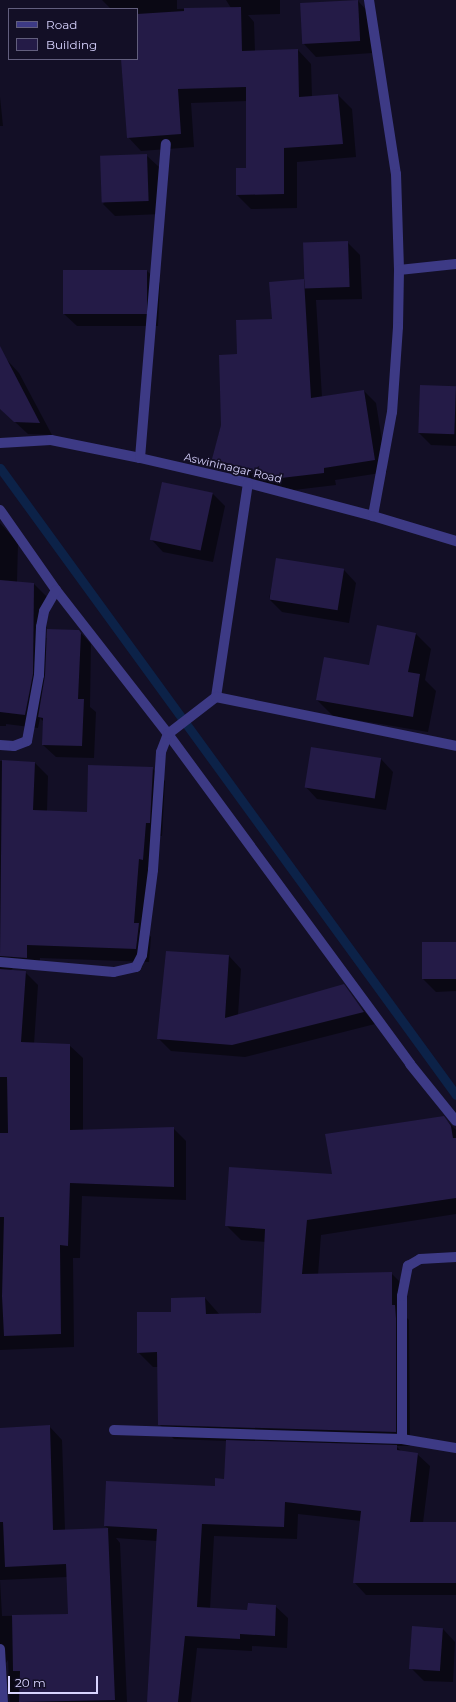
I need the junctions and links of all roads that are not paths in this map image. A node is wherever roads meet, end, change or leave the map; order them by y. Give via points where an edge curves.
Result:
1 (369, 0) edge
2 (166, 144) dead end
3 (456, 264) edge
4 (399, 270) junction
5 (0, 443) edge
6 (140, 458) junction
7 (248, 483) junction
8 (0, 510) edge
9 (373, 516) junction
10 (456, 541) edge
11 (56, 590) junction
12 (216, 697) junction
13 (171, 731) junction
14 (0, 745) edge
15 (456, 746) edge
16 (0, 962) edge
17 (456, 1121) edge
18 (456, 1257) edge
19 (114, 1430) dead end
20 (402, 1439) junction
21 (456, 1448) edge
22 (0, 1649) edge
23 (3, 1702) edge

1 - 4 street via 396,174
2 - 6 street
3 - 4 street
4 - 9 street via 392,412
5 - 6 street, Aswininagar Road via 51,440
6 - 7 street, Aswininagar Road
7 - 9 street, Aswininagar Road
7 - 12 street
8 - 11 street
9 - 10 street, Aswininagar Road
11 - 13 street
11 - 14 street via 44,611 39,675 27,741 14,746
12 - 13 street
12 - 15 street
13 - 16 street via 161,752 152,870 142,954 136,967 114,972
13 - 17 street via 410,1064
18 - 20 street via 420,1259 408,1266 402,1296
19 - 20 street
20 - 21 street
22 - 23 street

